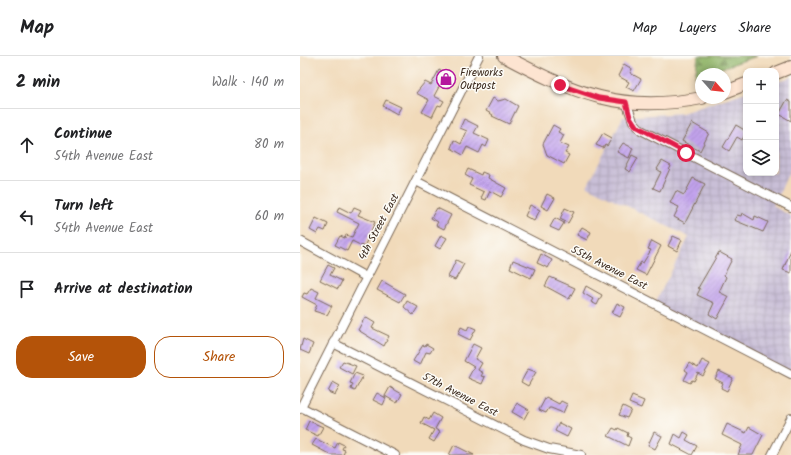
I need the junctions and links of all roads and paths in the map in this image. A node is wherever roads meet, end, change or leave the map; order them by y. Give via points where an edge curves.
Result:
1 (479, 56) edge
2 (504, 56) edge
3 (791, 67) edge
4 (779, 72) edge
5 (743, 85) edge
6 (731, 90) edge
7 (695, 99) edge
8 (626, 102) junction
9 (416, 181) junction
10 (791, 207) edge
11 (300, 241) edge
12 (366, 277) junction
13 (333, 343) junction
14 (791, 374) edge
15 (301, 408) edge
16 (791, 418) edge
17 (395, 455) edge
18 (581, 455) edge
19 (772, 455) edge

1 - 9 street, 4th Street East
2 - 8 main road via 573,90 599,98
3 - 4 main road
5 - 6 main road
7 - 8 main road via 657,104
8 - 10 street via 632,121 641,130
9 - 12 street, 4th Street East
9 - 14 street, 55th Avenue East
11 - 12 street
12 - 13 street, 4th Street East
13 - 15 street, 4th Street East
13 - 18 street, 57th Avenue East via 524,440 549,449
15 - 17 street
16 - 19 street

